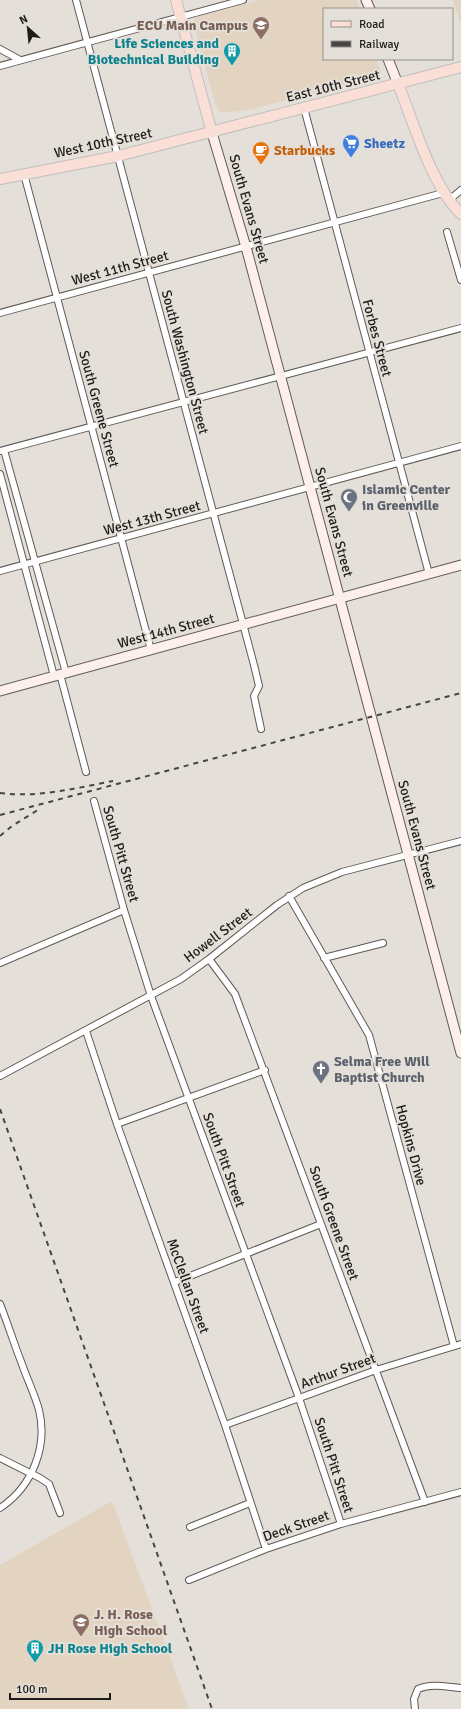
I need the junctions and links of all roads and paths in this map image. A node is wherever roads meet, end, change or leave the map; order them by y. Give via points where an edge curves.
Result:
1 (76, 0) edge
2 (176, 0) edge
3 (244, 0) edge
4 (181, 17) junction
5 (87, 42) junction
6 (0, 49) edge
7 (20, 60) junction
8 (388, 60) edge
9 (0, 66) edge
10 (461, 67) edge
11 (398, 84) junction
12 (304, 108) junction
13 (212, 133) junction
14 (118, 156) junction
15 (24, 174) junction
16 (0, 179) edge
17 (461, 190) edge
18 (446, 196) junction
19 (461, 214) edge
20 (334, 223) junction
21 (447, 232) dead end
22 (246, 247) junction
23 (149, 273) junction
24 (461, 280) edge
25 (57, 298) junction
26 (0, 313) edge
27 (461, 328) edge
28 (369, 352) junction
29 (281, 375) junction
30 (184, 402) junction
31 (91, 427) junction
32 (461, 446) edge
33 (2, 451) edge
34 (399, 463) junction
35 (0, 474) edge
36 (311, 487) junction
37 (214, 514) junction
38 (121, 539) junction
39 (35, 562) junction
40 (24, 564) junction
41 (461, 565) edge
42 (0, 571) edge
43 (429, 574) junction
44 (340, 599) junction
45 (244, 625) junction
46 (151, 650) junction
47 (60, 674) junction
48 (0, 690) edge
49 (262, 729) dead end
50 (86, 772) dead end
51 (94, 801) dead end
52 (461, 841) edge
53 (408, 855) junction
54 (289, 896) junction
55 (124, 910) junction
56 (383, 943) dead end
57 (324, 958) junction
58 (209, 959) junction
59 (0, 963) edge
60 (151, 996) junction
61 (86, 1031) junction
62 (461, 1053) edge
63 (265, 1070) junction
64 (0, 1076) edge
65 (188, 1097) junction
66 (117, 1124) junction
67 (321, 1224) junction
68 (246, 1254) junction
69 (175, 1282) junction
70 (0, 1304) edge
71 (461, 1344) edge
72 (454, 1346) junction
73 (376, 1370) junction
74 (299, 1398) junction
75 (225, 1425) junction
76 (0, 1458) edge
77 (31, 1473) junction
78 (461, 1492) edge
79 (425, 1502) junction
80 (250, 1503) junction
81 (0, 1508) edge
82 (60, 1513) dead end
83 (341, 1524) junction
84 (190, 1527) dead end
85 (266, 1549) junction
86 (189, 1580) dead end
87 (461, 1688) edge
88 (415, 1709) edge

1 - 5 street, South Washington Street
2 - 4 main road, South Evans Street
3 - 4 street
4 - 5 street
4 - 13 main road, South Evans Street
5 - 7 street
5 - 14 street, South Washington Street
6 - 7 street
7 - 9 street
8 - 11 main road
10 - 11 main road, East 10th Street
11 - 12 main road, East 10th Street
11 - 18 main road via 436,180
12 - 13 main road, East 10th Street
12 - 20 street, Forbes Street
13 - 14 main road, West 10th Street
13 - 22 main road, South Evans Street
14 - 15 main road, West 10th Street
14 - 23 street, South Washington Street
15 - 16 main road, West 10th Street
15 - 25 street, South Greene Street
17 - 18 street
18 - 19 main road
18 - 20 street, West 11th Street
20 - 22 street, West 11th Street
20 - 28 street, Forbes Street
21 - 24 street
22 - 23 street, West 11th Street
22 - 29 main road, South Evans Street
23 - 25 street, West 11th Street
23 - 30 street, South Washington Street
25 - 26 street, West 11th Street
25 - 31 street, South Greene Street
27 - 28 street
28 - 29 street
28 - 34 street, Forbes Street
29 - 30 street
29 - 36 main road, South Evans Street
30 - 31 street
30 - 37 street, South Washington Street
31 - 33 street
31 - 38 street, South Greene Street
32 - 34 street, West 13th Street
33 - 39 street
34 - 36 street, West 13th Street
34 - 43 street, Forbes Street
35 - 40 street
36 - 37 street, West 13th Street
36 - 44 main road, South Evans Street
37 - 38 street, West 13th Street
37 - 45 street, South Washington Street
38 - 39 street, West 13th Street
38 - 46 street, South Greene Street
39 - 40 street, West 13th Street
39 - 47 street
40 - 42 street, West 13th Street
40 - 47 street
41 - 43 main road, West 14th Street
43 - 44 main road, West 14th Street
44 - 45 main road, West 14th Street
44 - 53 main road, South Evans Street
45 - 46 main road, West 14th Street
45 - 49 street, South Washington Street via 259,686 254,696
46 - 47 main road, West 14th Street
47 - 48 main road, West 14th Street
47 - 50 street
51 - 55 street, South Pitt Street
52 - 53 street, Howell Street
53 - 54 street, Howell Street via 323,879
53 - 62 main road, South Evans Street
54 - 57 street, Hopkins Drive
54 - 58 street, Howell Street
55 - 59 street
55 - 60 street, South Pitt Street
56 - 57 street
57 - 72 street, Hopkins Drive via 369,1035
58 - 60 street, Howell Street
58 - 63 street, South Greene Street via 235,994
60 - 61 street, Howell Street
60 - 65 street, South Pitt Street
61 - 64 street, Howell Street
61 - 66 street, McClellan Street
63 - 65 street
63 - 67 street, South Greene Street
65 - 66 street
65 - 68 street, South Pitt Street
66 - 69 street, McClellan Street
67 - 68 street
67 - 73 street, South Greene Street
68 - 69 street
68 - 74 street, South Pitt Street
69 - 75 street, McClellan Street
70 - 77 street via 39,1409 42,1429 40,1449
71 - 72 street, Arthur Street
72 - 73 street, Arthur Street
73 - 74 street, Arthur Street
73 - 79 street, South Greene Street
74 - 75 street, Arthur Street
74 - 83 street, South Pitt Street
75 - 80 street, McClellan Street
76 - 77 street
77 - 81 street via 23,1488 10,1502
77 - 82 street via 49,1484
78 - 79 street, Deck Street
79 - 83 street, Deck Street
80 - 84 street
80 - 85 street, McClellan Street
83 - 85 street, Deck Street
85 - 86 street, Deck Street
87 - 88 street via 430,1686 418,1690 414,1699

